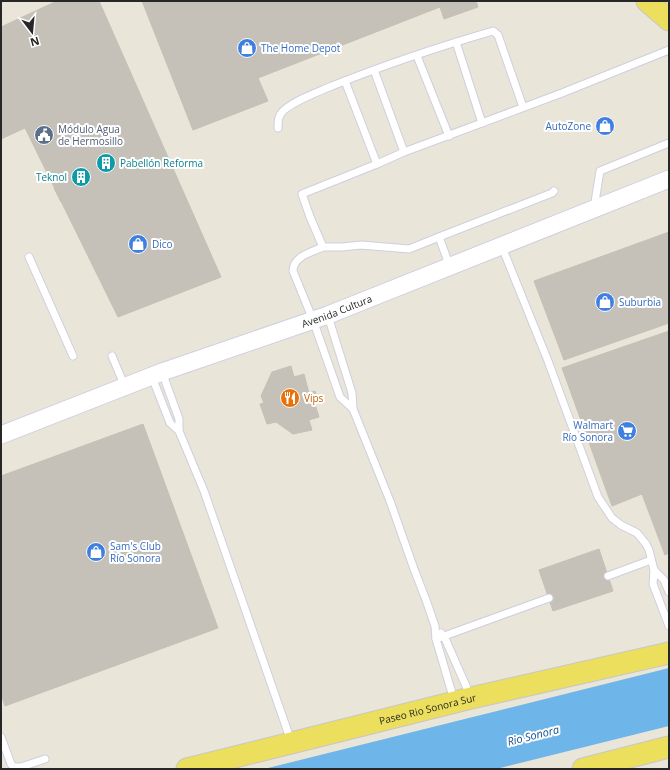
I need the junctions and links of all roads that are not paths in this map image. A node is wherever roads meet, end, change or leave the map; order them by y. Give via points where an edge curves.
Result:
1 (647, 1) edge
2 (669, 20) edge
3 (456, 42) junction
4 (669, 50) edge
5 (417, 56) junction
6 (374, 70) junction
7 (345, 81) junction
8 (523, 107) junction
9 (482, 122) junction
10 (278, 128) dead end
11 (449, 136) junction
12 (669, 143) edge
13 (404, 152) junction
14 (377, 164) junction
15 (669, 179) edge
16 (554, 191) dead end
17 (594, 210) junction
18 (439, 237) junction
19 (323, 247) junction
20 (502, 247) junction
21 (29, 257) dead end
22 (450, 267) junction
23 (320, 318) junction
24 (73, 356) dead end
25 (112, 356) dead end
26 (157, 374) junction
27 (125, 387) junction
28 (353, 409) junction
29 (179, 431) junction
30 (1, 435) edge
31 (651, 560) junction
32 (654, 570) junction
33 (608, 576) dead end
34 (667, 579) edge
35 (653, 584) junction
36 (669, 592) edge
37 (549, 598) dead end
38 (435, 626) junction
39 (669, 626) edge
40 (444, 636) junction
41 (436, 639) junction
42 (669, 653) edge
43 (463, 700) junction
44 (1, 737) edge
45 (292, 744) junction
46 (669, 748) edge
47 (45, 759) dead end
48 (622, 764) edge
49 (187, 769) edge
50 (583, 769) edge

1 - 2 main road
3 - 5 lane
3 - 8 lane via 493,31 496,33
3 - 9 lane
4 - 8 lane
5 - 6 lane
5 - 11 lane
6 - 7 lane
6 - 13 lane
7 - 10 lane via 308,96 284,110 280,115
7 - 14 lane
8 - 9 lane
9 - 11 lane
11 - 13 lane
12 - 17 lane via 600,172
13 - 14 lane
14 - 19 lane via 302,194
15 - 17 street, Avenida Cultura
16 - 18 lane
17 - 20 street, Avenida Cultura
18 - 19 lane via 409,248 361,245
18 - 22 lane
19 - 23 lane via 299,258 293,266 293,271
20 - 22 street, Avenida Cultura
20 - 31 lane via 558,386 598,497 612,518 642,538
21 - 24 lane
22 - 23 street, Avenida Cultura
23 - 26 street, Avenida Cultura
23 - 28 lane via 352,393
23 - 28 lane via 340,397
25 - 27 lane
26 - 27 street, Avenida Cultura
26 - 29 lane via 179,419
26 - 29 lane via 170,423
27 - 30 street, Avenida Cultura
28 - 38 lane
29 - 45 lane via 206,498
31 - 32 lane
31 - 33 lane
32 - 34 lane
32 - 35 lane
34 - 35 lane
34 - 36 lane
35 - 39 lane
37 - 40 lane
38 - 40 lane
38 - 41 lane
40 - 41 lane
40 - 43 lane
41 - 43 lane
42 - 43 main road, Paseo Rio Sonora Sur
43 - 45 main road, Paseo Rio Sonora Sur
44 - 47 lane via 14,767
45 - 49 main road, Paseo Rio Sonora Sur
46 - 48 main road
48 - 50 main road

